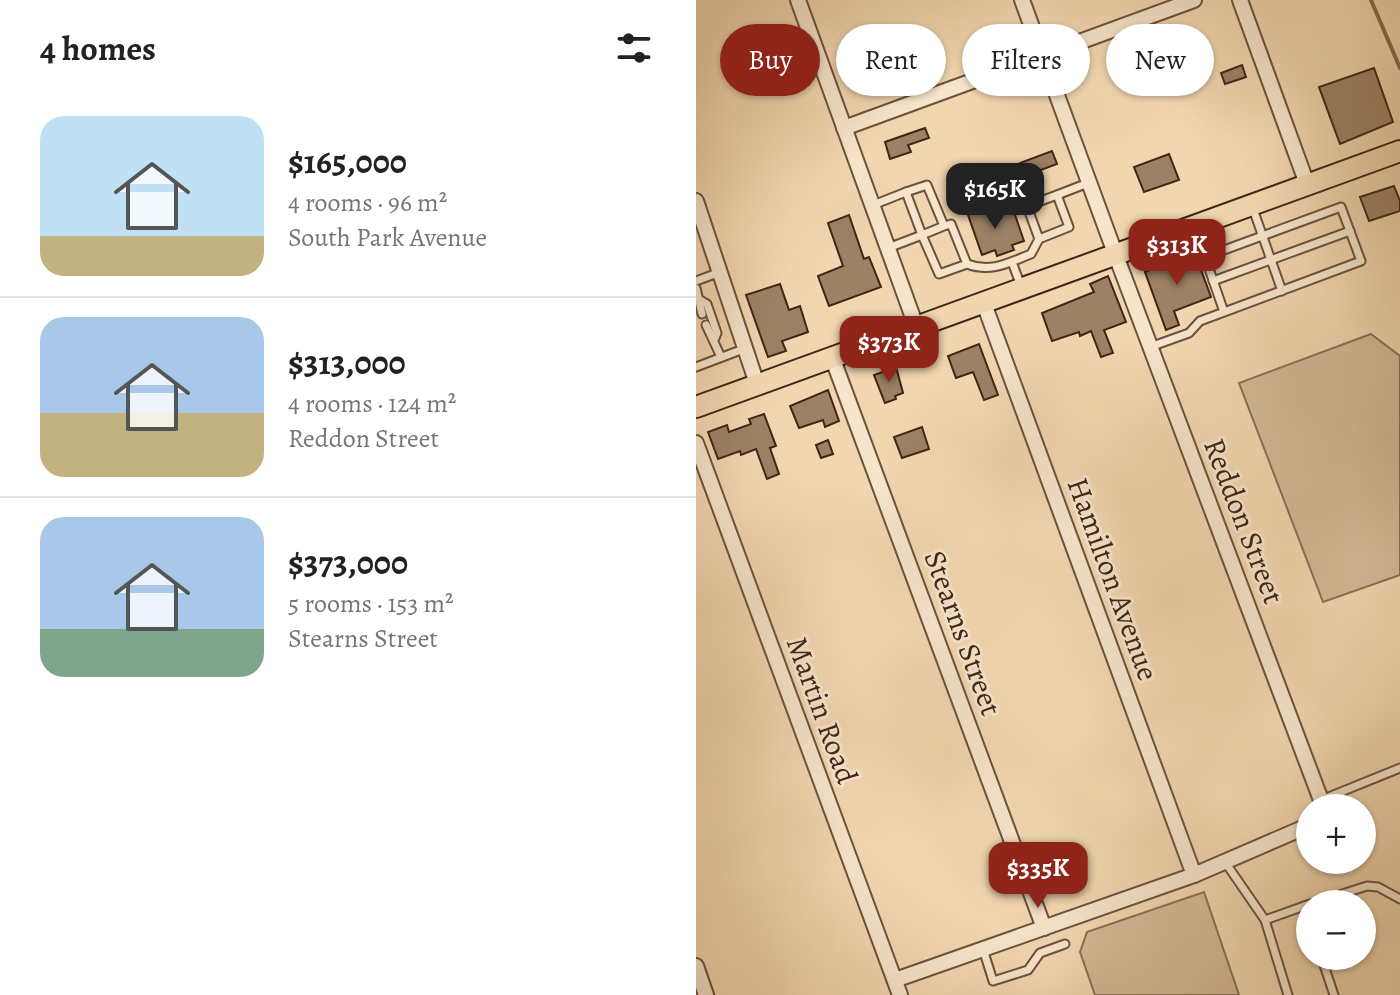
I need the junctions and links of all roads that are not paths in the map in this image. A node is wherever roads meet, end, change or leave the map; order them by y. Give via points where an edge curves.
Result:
1 (798, 0) edge
2 (1022, 0) edge
3 (1194, 0) edge
4 (1240, 0) edge
5 (1031, 24) edge
6 (1090, 39) edge
7 (962, 85) edge
8 (1057, 96) edge
9 (844, 128) junction
10 (1397, 152) edge
11 (1089, 183) junction
12 (1307, 184) junction
13 (906, 192) junction
14 (1057, 195) junction
15 (696, 201) edge
16 (1251, 204) junction
17 (873, 205) junction
18 (995, 206) dead end
19 (1027, 206) junction
20 (1194, 225) junction
21 (944, 226) junction
22 (1350, 231) junction
23 (922, 235) junction
24 (1262, 236) junction
25 (1039, 239) junction
26 (888, 248) junction
27 (1115, 253) junction
28 (1205, 257) junction
29 (1271, 260) junction
30 (1012, 262) junction
31 (967, 264) junction
32 (720, 272) junction
33 (696, 281) edge
34 (1213, 281) junction
35 (1021, 287) junction
36 (696, 288) edge
37 (1282, 291) junction
38 (700, 300) junction
39 (983, 301) junction
40 (1224, 312) junction
41 (702, 314) dead end
42 (706, 325) dead end
43 (916, 326) junction
44 (714, 340) junction
45 (1150, 347) junction
46 (746, 348) junction
47 (721, 357) junction
48 (832, 357) junction
49 (696, 367) edge
50 (757, 384) junction
51 (696, 407) edge
52 (696, 443) edge
53 (1400, 768) edge
54 (1319, 794) edge
55 (1344, 794) edge
56 (1296, 831) edge
57 (1225, 862) junction
58 (1194, 875) junction
59 (1355, 890) edge
60 (1400, 899) edge
61 (1296, 909) edge
62 (1265, 920) junction
63 (1044, 928) junction
64 (1065, 944) dead end
65 (983, 949) junction
66 (696, 966) edge
67 (1326, 970) edge
68 (897, 988) edge
69 (706, 995) edge
70 (1288, 995) edge
71 (1334, 995) edge

1 - 9 street
2 - 5 street, Reddon Street
3 - 6 street
4 - 12 street
7 - 9 street
8 - 11 street, Reddon Street
9 - 17 street
10 - 12 main road
11 - 14 lane
11 - 27 street, Reddon Street
12 - 16 main road
13 - 17 lane
13 - 21 lane via 927,185
13 - 23 lane
14 - 19 lane
14 - 25 lane via 1069,227
15 - 32 street
16 - 20 main road
16 - 24 lane
17 - 26 street
18 - 19 lane
19 - 25 lane
20 - 27 main road
20 - 28 lane
21 - 23 lane
21 - 31 lane via 951,224
22 - 24 lane via 1341,207
22 - 29 lane
22 - 37 lane via 1361,261
23 - 26 lane
23 - 31 lane via 939,274
24 - 28 lane
24 - 29 lane
25 - 30 lane via 1031,254
26 - 43 street
27 - 35 main road
27 - 45 street, Reddon Street
28 - 34 lane
29 - 34 lane
29 - 37 lane
30 - 31 lane via 993,269
30 - 35 lane
32 - 33 lane
32 - 46 street
34 - 40 lane
35 - 39 main road
36 - 38 lane
37 - 40 lane
38 - 41 lane
38 - 44 lane via 707,304 717,333
39 - 43 main road
39 - 58 street, Hamilton Avenue
40 - 45 lane via 1200,321 1189,333
42 - 44 lane
43 - 48 main road
44 - 47 lane
45 - 54 street, Reddon Street
46 - 47 lane
46 - 50 street
47 - 49 lane
48 - 50 main road
48 - 63 street, Stearns Street
50 - 51 main road
52 - 68 street, Martin Road
53 - 55 lane
56 - 57 street
57 - 58 street
57 - 62 lane
58 - 63 street
59 - 60 lane via 1378,887
61 - 62 lane
62 - 70 lane
63 - 65 street
64 - 65 lane via 1040,953 1028,970 993,981
65 - 68 street
66 - 69 street
67 - 71 lane

